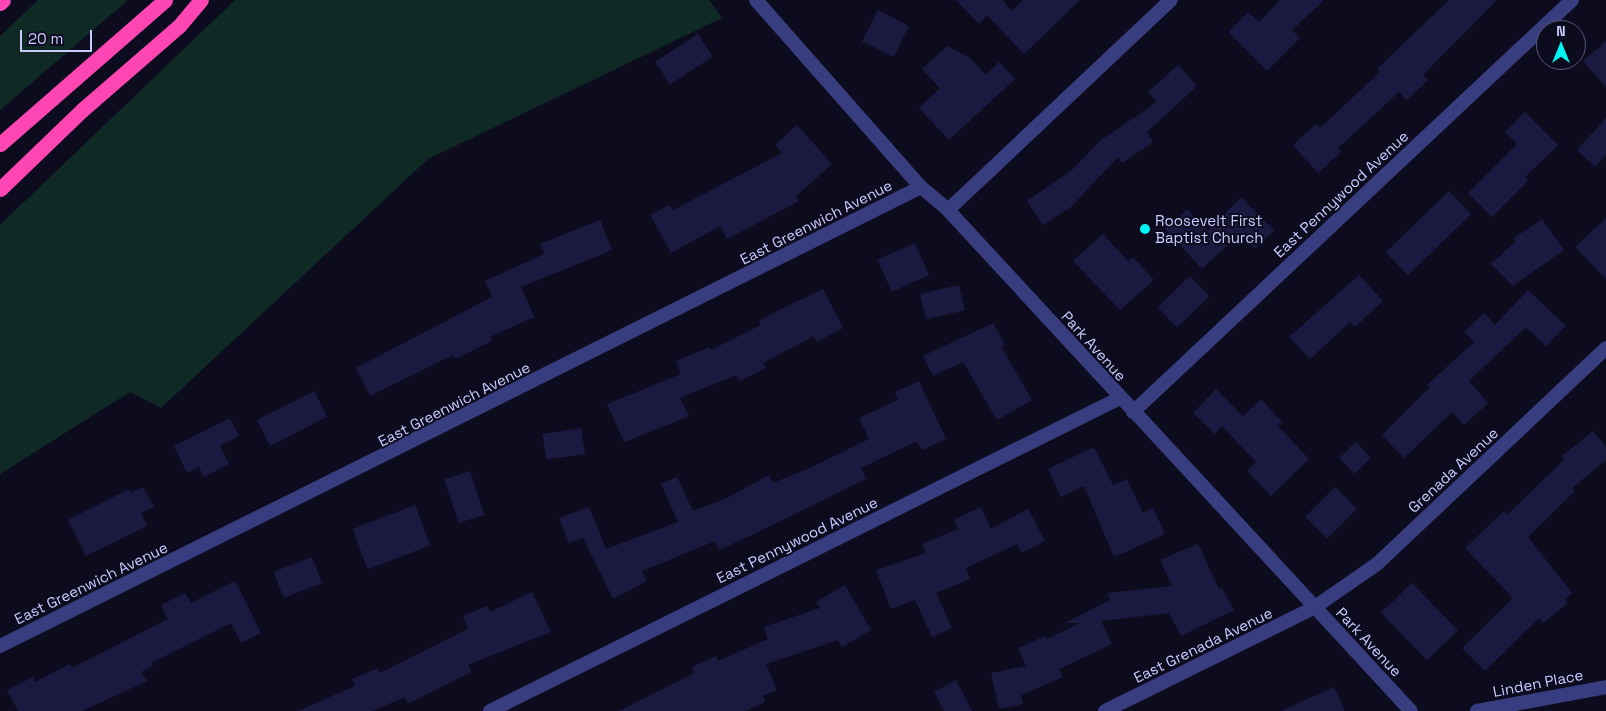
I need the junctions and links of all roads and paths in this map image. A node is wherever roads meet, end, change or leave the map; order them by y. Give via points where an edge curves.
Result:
1 (3, 0) edge
2 (166, 0) edge
3 (201, 0) edge
4 (1171, 0) edge
5 (1572, 0) edge
6 (0, 3) edge
7 (763, 3) edge
8 (0, 144) edge
9 (921, 187) junction
10 (0, 189) edge
11 (948, 210) junction
12 (1606, 348) edge
13 (1120, 398) junction
14 (1133, 412) junction
15 (1315, 607) junction
16 (0, 646) edge
17 (1606, 687) edge
18 (490, 711) edge
19 (1105, 711) edge
20 (1411, 711) edge
21 (1477, 711) edge

1 - 6 highway
2 - 8 highway
3 - 10 highway via 179,26 82,110
4 - 11 street
5 - 14 street, East Pennywood Avenue
7 - 9 street, Park Avenue
9 - 11 street, Park Avenue
9 - 16 street, East Greenwich Avenue
11 - 13 street, Park Avenue
12 - 15 street, Grenada Avenue via 1378,564
13 - 14 street, Park Avenue
13 - 18 street, East Pennywood Avenue
14 - 15 street, Park Avenue
15 - 19 street, East Grenada Avenue
15 - 20 street, Park Avenue
17 - 21 street, Linden Place

